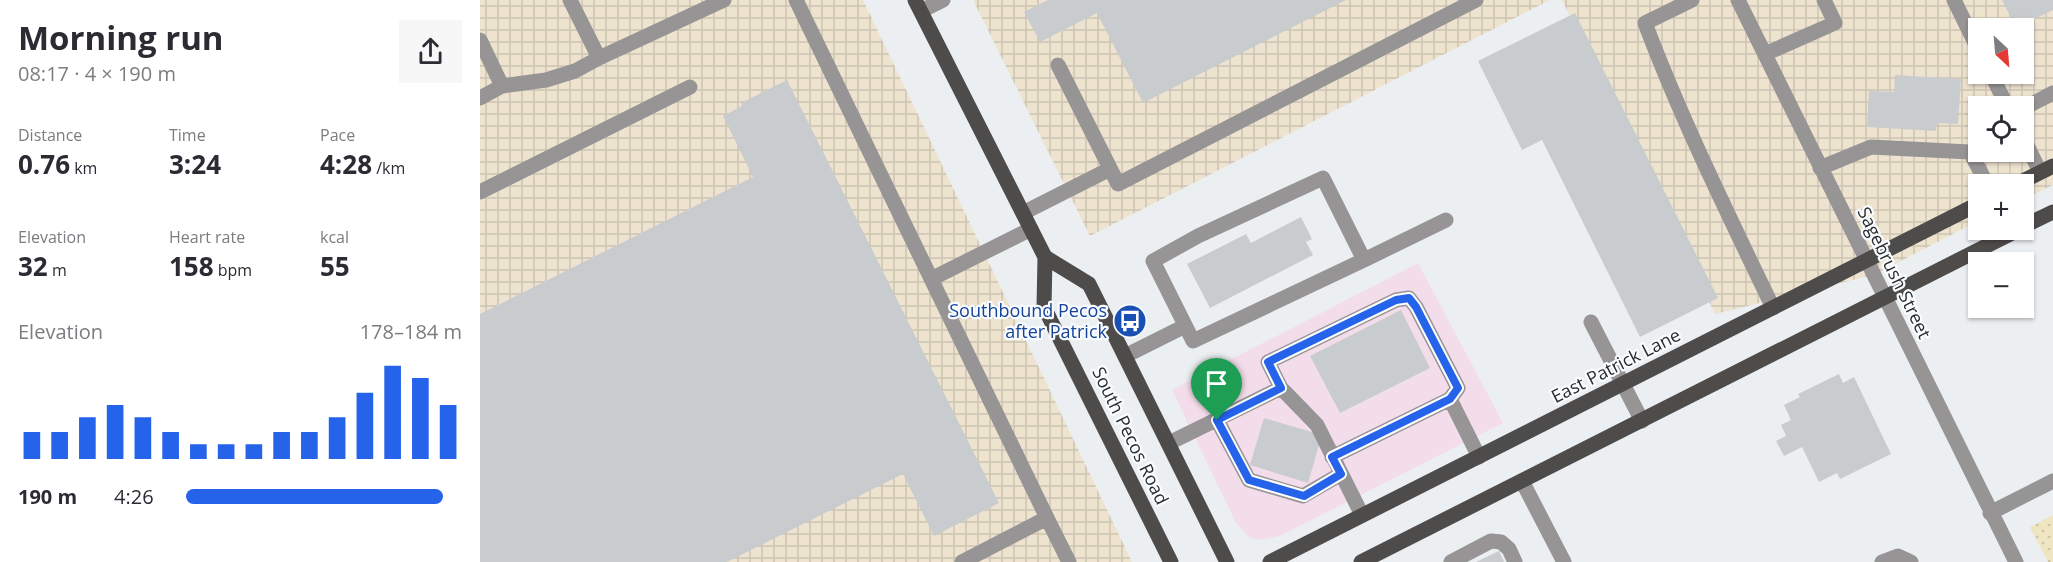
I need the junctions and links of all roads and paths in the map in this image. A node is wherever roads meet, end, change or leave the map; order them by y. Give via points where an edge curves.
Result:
1 (570, 0) edge
2 (724, 0) edge
3 (796, 0) edge
4 (943, 0) edge
5 (1476, 0) edge
6 (1692, 0) edge
7 (1738, 0) edge
8 (1824, 0) edge
9 (1954, 0) edge
10 (918, 6) edge
11 (1968, 29) edge
12 (480, 40) edge
13 (1765, 54) junction
14 (599, 58) junction
15 (1058, 65) dead end
16 (501, 86) junction
17 (690, 87) dead end
18 (2053, 93) edge
19 (480, 98) edge
20 (2034, 103) edge
21 (2034, 152) edge
22 (1820, 168) junction
23 (1110, 169) junction
24 (2047, 169) edge
25 (1982, 174) edge
26 (480, 192) edge
27 (1968, 209) edge
28 (2053, 212) edge
29 (1023, 213) junction
30 (1446, 220) dead end
31 (2034, 221) edge
32 (1031, 229) junction
33 (1998, 240) edge
34 (1045, 257) junction
35 (1364, 260) junction
36 (1866, 261) junction
37 (931, 279) junction
38 (1884, 297) junction
39 (1773, 308) junction
40 (1591, 322) dead end
41 (1185, 326) junction
42 (1125, 356) junction
43 (1622, 384) junction
44 (1281, 388) junction
45 (1450, 399) junction
46 (1217, 420) junction
47 (1642, 421) junction
48 (1169, 443) junction
49 (1332, 457) junction
50 (1479, 457) junction
51 (1341, 474) junction
52 (1522, 481) junction
53 (2053, 481) edge
54 (1990, 513) junction
55 (1362, 515) junction
56 (1047, 518) junction
57 (962, 562) edge
58 (1070, 562) edge
59 (1171, 562) edge
60 (1227, 562) edge
61 (1270, 562) edge
62 (1360, 562) edge
63 (1451, 562) edge
64 (1515, 562) edge
65 (1564, 562) edge
66 (1882, 562) edge
67 (1911, 562) edge
68 (2016, 562) edge

1 - 14 street
2 - 14 street
3 - 37 street
4 - 10 street
5 - 23 street via 1118,184
6 - 39 street via 1646,23 1675,99
7 - 13 street, Sagebrush Street
8 - 13 street via 1835,23
9 - 11 street
10 - 29 main road, South Pecos Road
12 - 16 street
13 - 22 street, Sagebrush Street
14 - 16 street via 546,80
15 - 23 street
16 - 19 street
17 - 26 street
18 - 20 street
21 - 24 street
22 - 25 street via 1871,147 1970,152
22 - 36 street, Sagebrush Street
23 - 29 street
27 - 36 main road, East Patrick Lane
28 - 31 main road
29 - 32 main road, South Pecos Road
30 - 35 street
32 - 34 main road, South Pecos Road
32 - 37 street
33 - 38 main road
34 - 42 main road, South Pecos Road via 1089,284
34 - 59 main road, South Pecos Road via 1044,307
35 - 41 street via 1193,341
35 - 41 street via 1323,178 1153,261
36 - 38 street, Sagebrush Street
36 - 39 main road, East Patrick Lane
37 - 56 street
38 - 47 main road
38 - 54 street, Sagebrush Street
39 - 43 main road, East Patrick Lane
40 - 43 street
41 - 42 street
42 - 48 main road, South Pecos Road
43 - 47 street
43 - 50 main road, East Patrick Lane
44 - 45 street via 1268,362 1396,300 1409,298 1458,388
44 - 46 street
44 - 49 street via 1317,425
45 - 49 street
45 - 50 street
46 - 48 street
46 - 51 street via 1249,480 1304,496
47 - 52 main road
48 - 60 main road, South Pecos Road
49 - 51 street
50 - 55 main road, East Patrick Lane
51 - 55 street
52 - 62 main road
52 - 65 street
53 - 54 street
54 - 68 street, Sagebrush Street
55 - 61 main road, East Patrick Lane
56 - 57 street
56 - 58 street
63 - 64 street via 1491,542 1501,542
66 - 67 street via 1898,556

